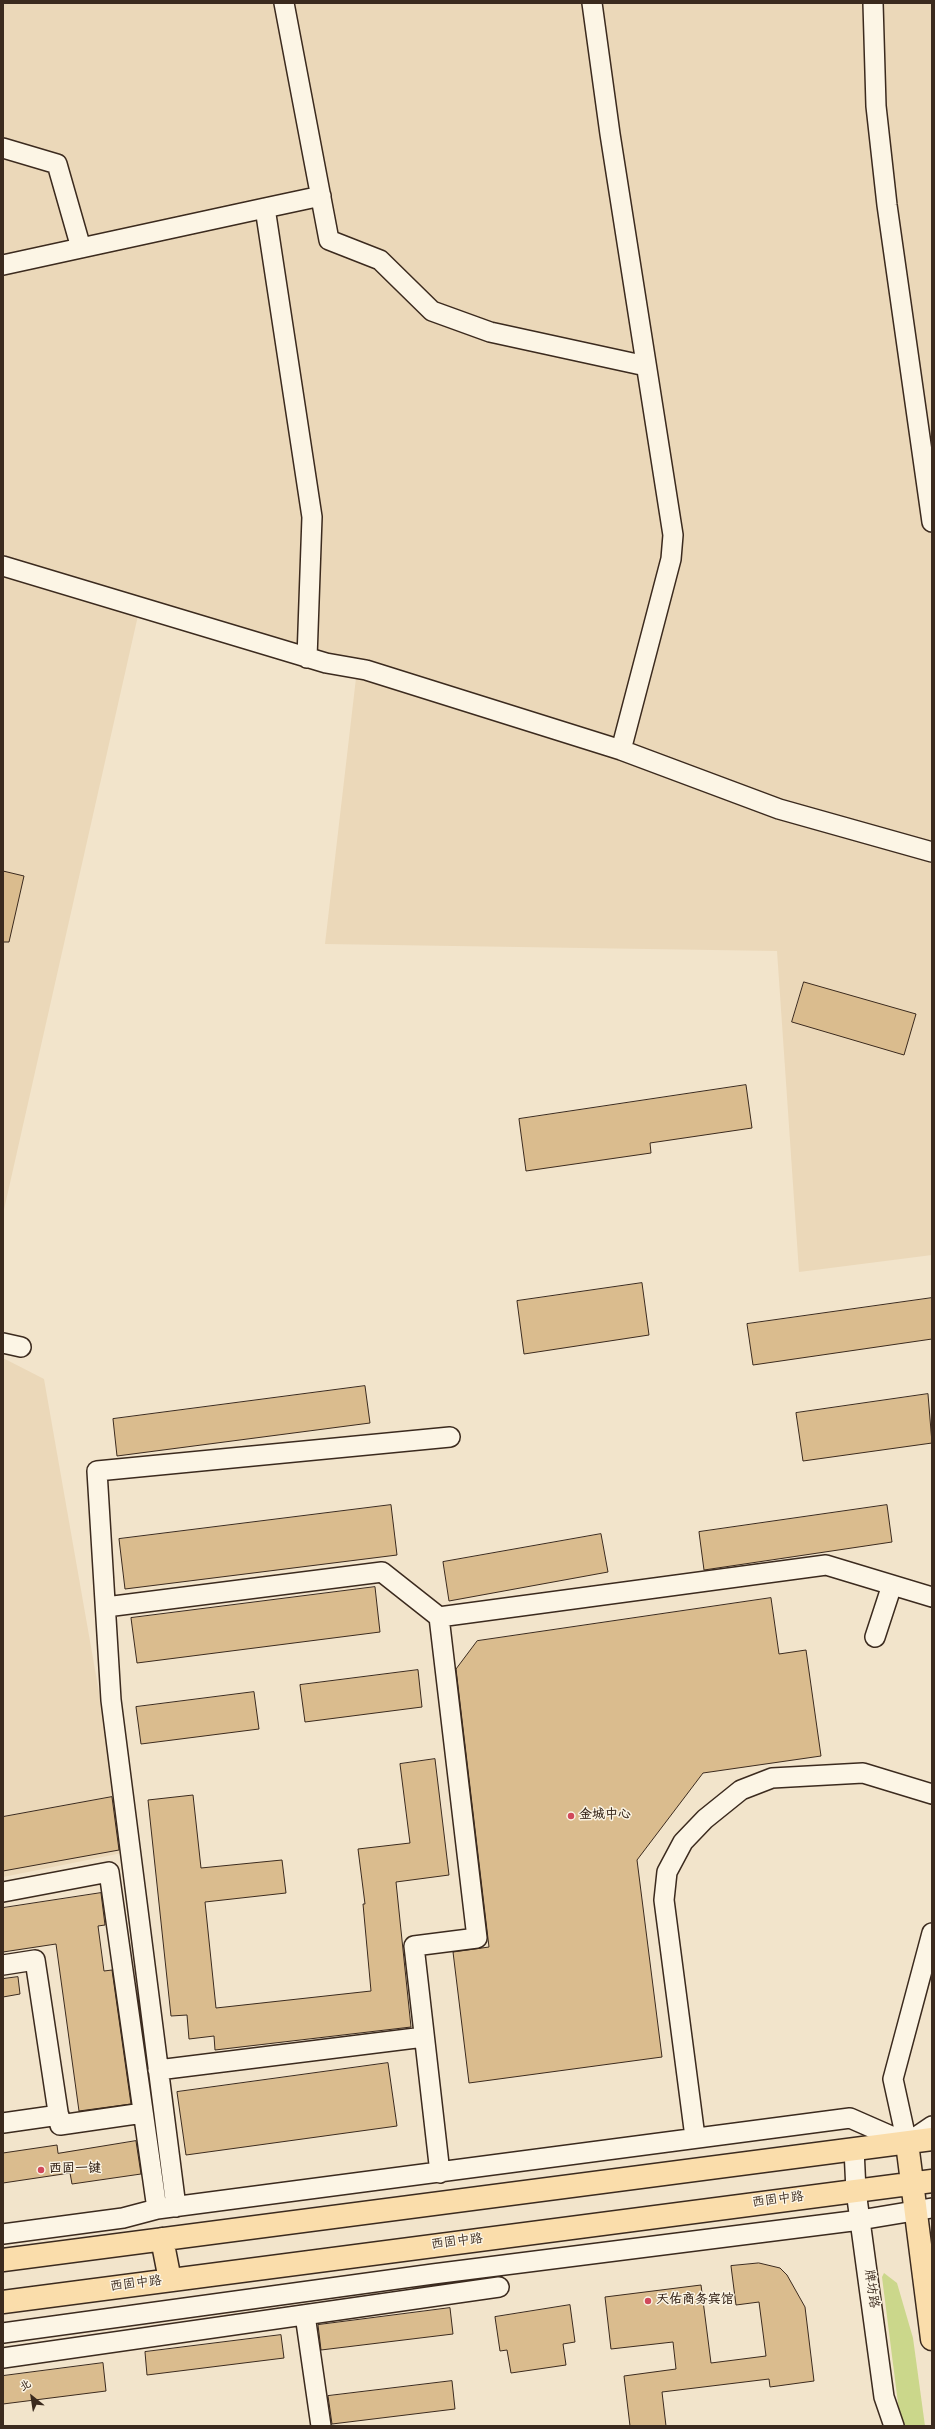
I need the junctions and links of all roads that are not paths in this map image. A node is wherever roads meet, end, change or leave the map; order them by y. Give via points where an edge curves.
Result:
1 (284, 3) edge
2 (592, 3) edge
3 (876, 3) edge
4 (3, 148) edge
5 (321, 196) junction
6 (265, 208) junction
7 (81, 248) junction
8 (3, 265) edge
9 (646, 366) junction
10 (932, 522) edge
11 (3, 566) edge
12 (307, 658) junction
13 (621, 750) junction
14 (932, 852) edge
15 (3, 1343) edge
16 (21, 1347) dead end
17 (450, 1437) dead end
18 (892, 1585) junction
19 (932, 1597) edge
20 (106, 1607) junction
21 (439, 1617) junction
22 (875, 1637) dead end
23 (932, 1794) edge
24 (3, 1892) edge
25 (932, 1933) edge
26 (3, 1965) edge
27 (424, 2037) junction
28 (158, 2070) junction
29 (143, 2113) junction
30 (59, 2115) junction
31 (3, 2124) edge
32 (932, 2126) edge
33 (695, 2137) junction
34 (932, 2139) edge
35 (907, 2143) junction
36 (854, 2149) junction
37 (440, 2173) junction
38 (922, 2183) edge
39 (856, 2191) junction
40 (176, 2207) junction
41 (157, 2209) junction
42 (924, 2210) edge
43 (860, 2220) junction
44 (3, 2234) edge
45 (162, 2239) junction
46 (3, 2260) edge
47 (170, 2280) junction
48 (499, 2287) dead end
49 (3, 2302) edge
50 (305, 2315) junction
51 (931, 2332) edge
52 (3, 2333) edge
53 (3, 2358) edge
54 (321, 2426) edge
55 (894, 2426) edge

1 - 5 street
2 - 9 street
3 - 10 street via 876,106 887,205
4 - 7 street via 57,164
5 - 6 street
5 - 9 street via 329,240 380,260 432,311 490,332
6 - 7 street
6 - 12 street via 312,517
7 - 8 street
9 - 13 street via 672,535 671,559
11 - 12 street
12 - 13 street via 366,670
13 - 14 street via 779,809
15 - 16 street
17 - 20 street via 97,1471
18 - 19 street
18 - 21 street via 826,1565
18 - 22 street
20 - 21 street via 382,1572
20 - 28 street via 111,1700
21 - 27 street via 477,1938 414,1946
23 - 33 street via 863,1773 772,1778 741,1790 705,1819 683,1842 666,1872 664,1900
24 - 29 street via 108,1872
25 - 35 street via 893,2079
26 - 30 street via 35,1960
27 - 28 street
27 - 37 street
28 - 40 street
29 - 30 street via 60,2125
29 - 41 street
30 - 31 street
32 - 35 street
33 - 35 street via 850,2118
33 - 37 street
34 - 35 main road
35 - 36 main road
35 - 38 main road
36 - 39 street, 牌坊路
36 - 45 main road
37 - 40 street
38 - 39 main road, 西固中路
38 - 42 main road
39 - 43 street, 牌坊路
39 - 47 main road, 西固中路
40 - 41 street
41 - 44 street via 123,2218
42 - 43 street
42 - 51 main road
43 - 52 street via 433,2274
43 - 55 street, 牌坊路 via 884,2397
45 - 46 main road
45 - 47 main road
47 - 49 main road, 西固中路
48 - 50 street
50 - 53 street
50 - 54 street

